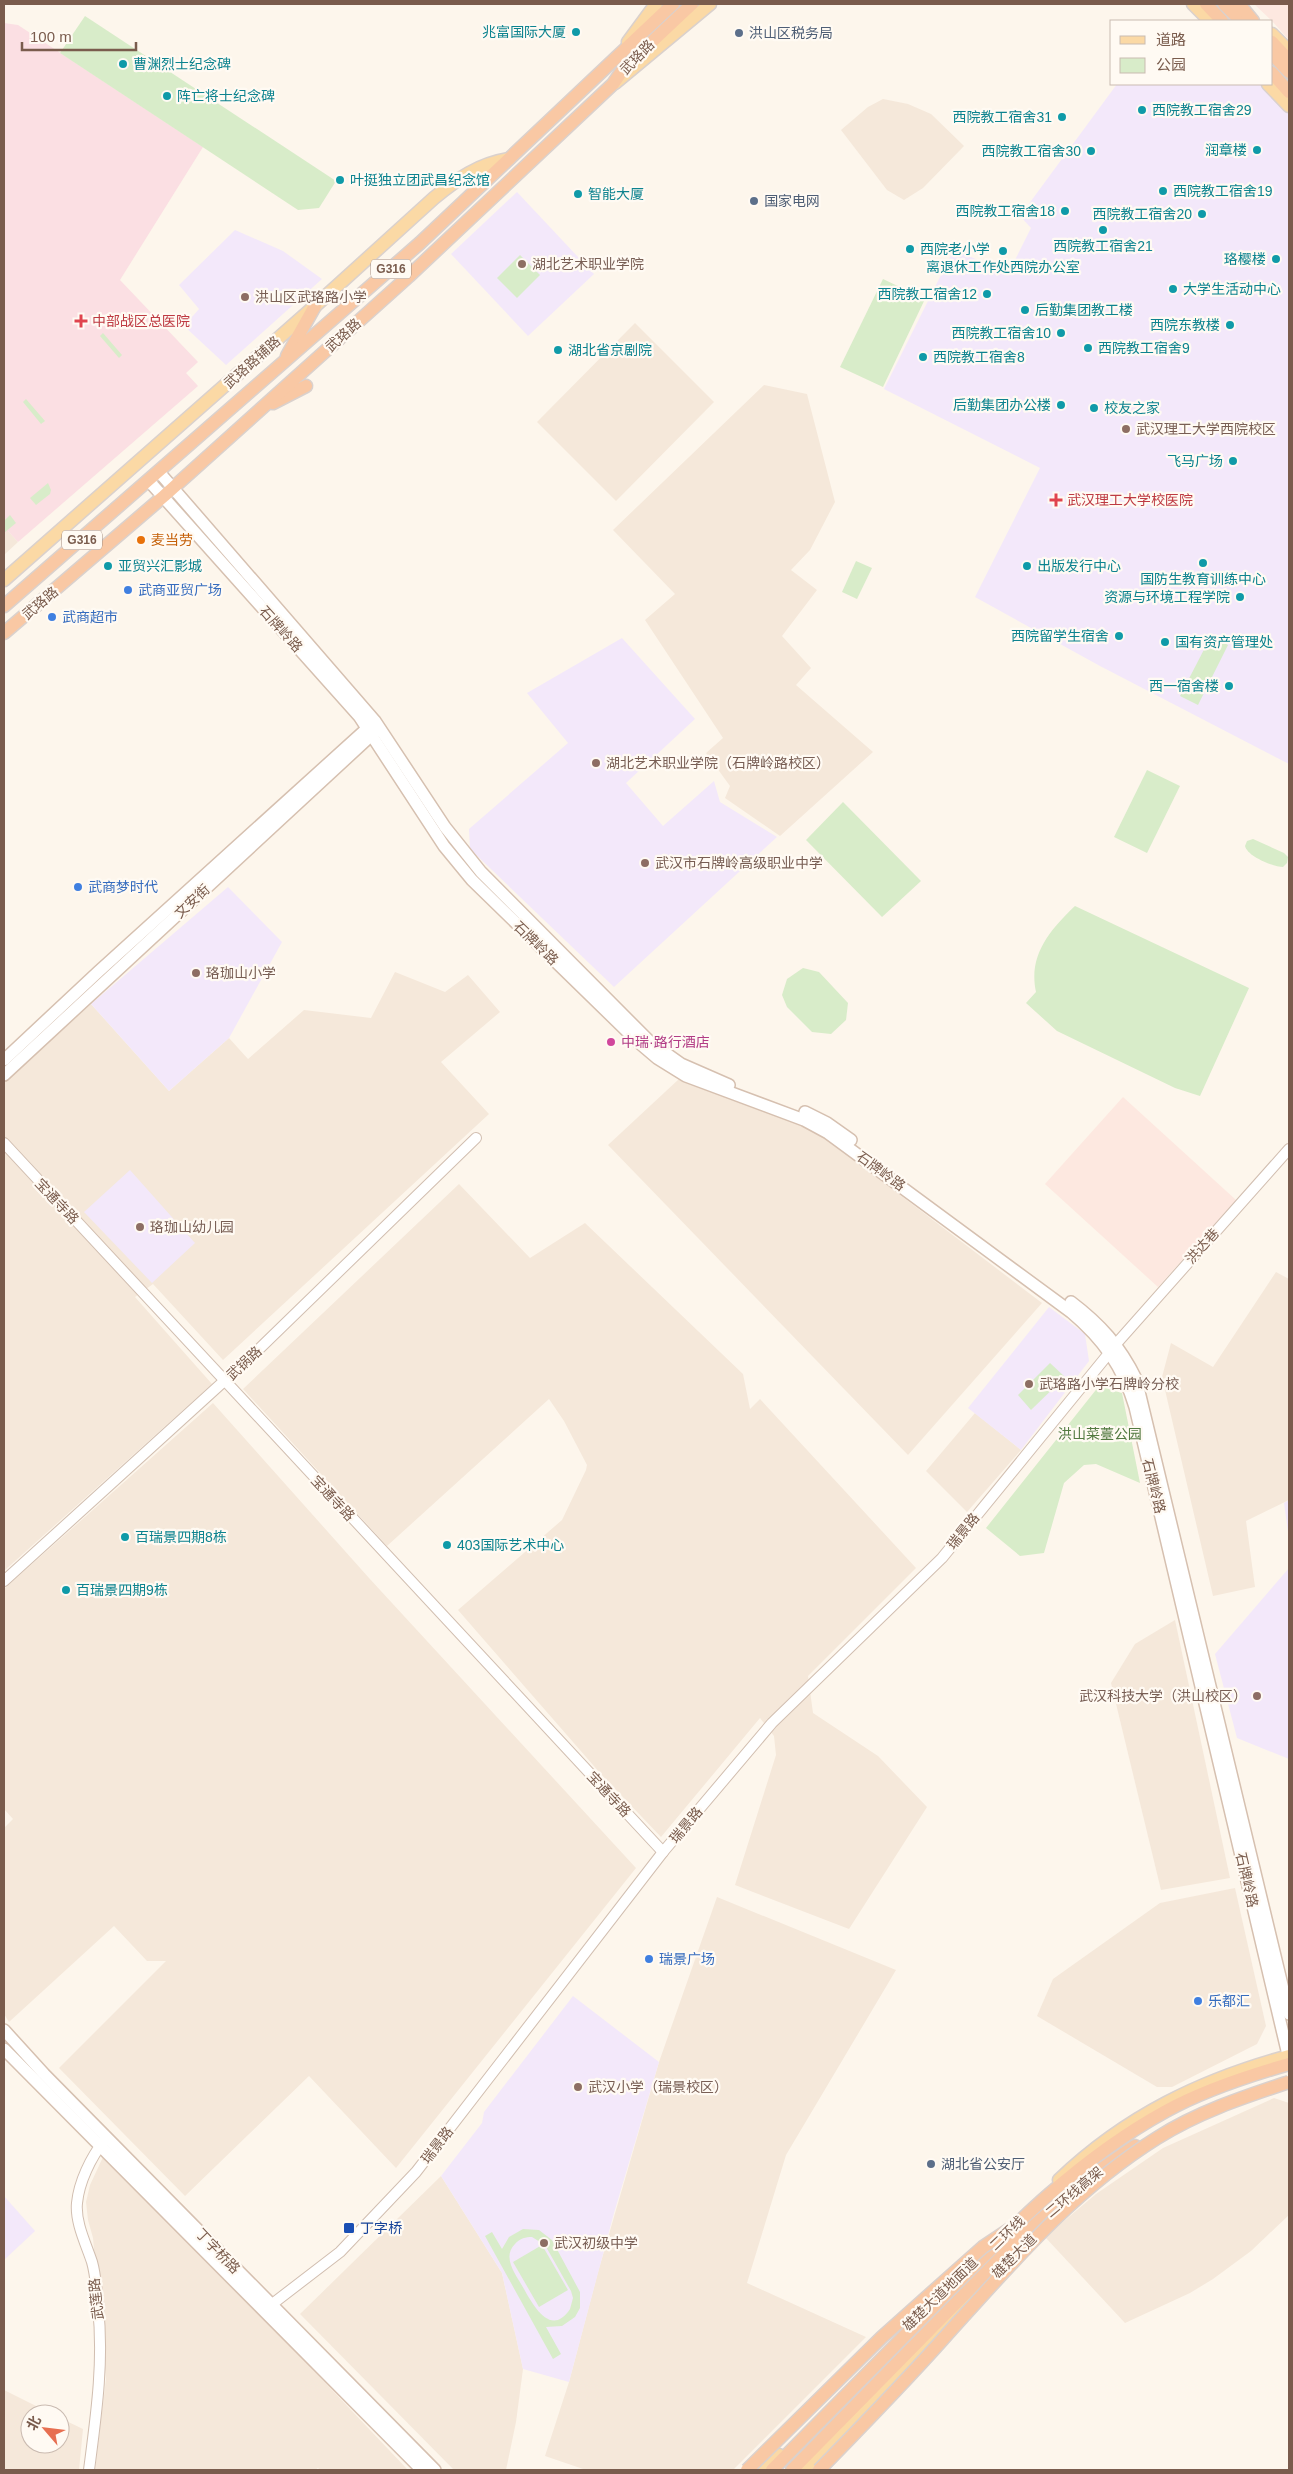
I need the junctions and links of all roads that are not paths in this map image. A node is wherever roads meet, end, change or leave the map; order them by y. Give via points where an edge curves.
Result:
1 (656, 4) edge
2 (673, 4) edge
3 (692, 4) edge
4 (710, 4) edge
5 (1193, 4) edge
6 (1206, 4) edge
7 (1224, 4) edge
8 (1240, 4) edge
9 (1209, 20) edge
10 (1221, 20) edge
11 (1240, 20) edge
12 (1252, 20) edge
13 (1259, 20) edge
14 (1273, 35) edge
15 (1273, 43) edge
16 (1289, 52) edge
17 (1273, 55) edge
18 (616, 58) junction
19 (1289, 61) edge
20 (1289, 72) edge
21 (1273, 74) edge
22 (613, 84) junction
23 (1269, 85) edge
24 (1289, 92) edge
25 (1289, 106) edge
26 (509, 159) junction
27 (315, 306) junction
28 (283, 364) junction
29 (306, 386) dead end
30 (257, 410) junction
31 (159, 472) junction
32 (149, 481) junction
33 (168, 492) junction
34 (4, 580) edge
35 (4, 606) edge
36 (4, 633) edge
37 (374, 728) junction
38 (4, 1060) edge
39 (4, 1075) edge
40 (476, 1138) dead end
41 (4, 1143) edge
42 (1289, 1149) edge
43 (1113, 1348) junction
44 (224, 1381) junction
45 (4, 1581) edge
46 (663, 1852) junction
47 (1289, 2014) edge
48 (4, 2030) edge
49 (4, 2049) edge
50 (1289, 2059) edge
51 (1289, 2080) edge
52 (104, 2142) junction
53 (1010, 2229) junction
54 (271, 2305) junction
55 (89, 2470) edge
56 (422, 2470) edge
57 (435, 2470) edge
58 (747, 2470) edge
59 (763, 2470) edge
60 (772, 2470) edge
61 (792, 2470) edge
62 (803, 2470) edge
63 (818, 2470) edge

1 - 18 main road
2 - 18 highway, 武珞路 / G316
3 - 22 highway, 武珞路 / G316 via 624,68
4 - 22 main road
5 - 9 main road
6 - 10 highway
7 - 11 highway
8 - 12 highway
8 - 13 main road
14 - 16 main road
15 - 19 highway
17 - 20 highway
18 - 26 highway, 武珞路 / G316
21 - 24 highway
22 - 30 highway, 武珞路 / G316 via 409,276
23 - 25 main road
26 - 27 main road, 武珞路辅路 via 483,165 453,183
26 - 28 highway, 武珞路 / G316
27 - 28 highway
27 - 34 main road, 武珞路辅路
28 - 31 highway, 武珞路 / G316
29 - 30 highway
30 - 33 highway, 武珞路 / G316
31 - 32 highway, 武珞路 / G316
31 - 33 main road, 石牌岭路
32 - 33 main road, 石牌岭路
32 - 35 highway, 武珞路 / G316
33 - 36 highway, 武珞路 / G316
33 - 37 main road, 石牌岭路
37 - 38 main road, 文安街 via 112,958
37 - 39 main road, 文安街
37 - 43 main road, 石牌岭路 via 444,846 472,880 645,1049 686,1076 804,1120 828,1133 1072,1312
40 - 44 street, 武锅路
41 - 44 street, 宝通寺路
42 - 43 street, 洪达巷
43 - 46 street, 瑞景路 via 942,1558 772,1723
43 - 47 main road, 石牌岭路 via 1131,1369 1140,1391
43 - 50 main road, 石牌岭路 via 1135,1407
44 - 45 street, 武锅路
44 - 46 street, 宝通寺路
46 - 54 street, 瑞景路 via 416,2172 340,2252
48 - 52 main road, 丁字桥路
49 - 52 main road, 丁字桥路 via 36,2084
50 - 53 highway, 二环线 via 1207,2092 1146,2122 1102,2150
50 - 59 main road, 雄楚大道地面道 via 1246,2068 1151,2109 1077,2162
51 - 61 highway, 二环线高架 via 1237,2093 1177,2120 1084,2182 1017,2242
51 - 62 main road, 雄楚大道 via 1210,2111 1172,2131 1131,2155 1089,2186 1042,2228
51 - 63 highway, bridge via 1183,2123 1100,2177 1026,2246
52 - 54 main road, 丁字桥路
52 - 55 street, 武莲路 via 88,2166 77,2203 92,2265 100,2334 101,2373
52 - 56 main road, 丁字桥路
53 - 58 highway, bridge via 983,2247 888,2331
53 - 60 highway, 二环线, bridge
54 - 57 main road, 丁字桥路

